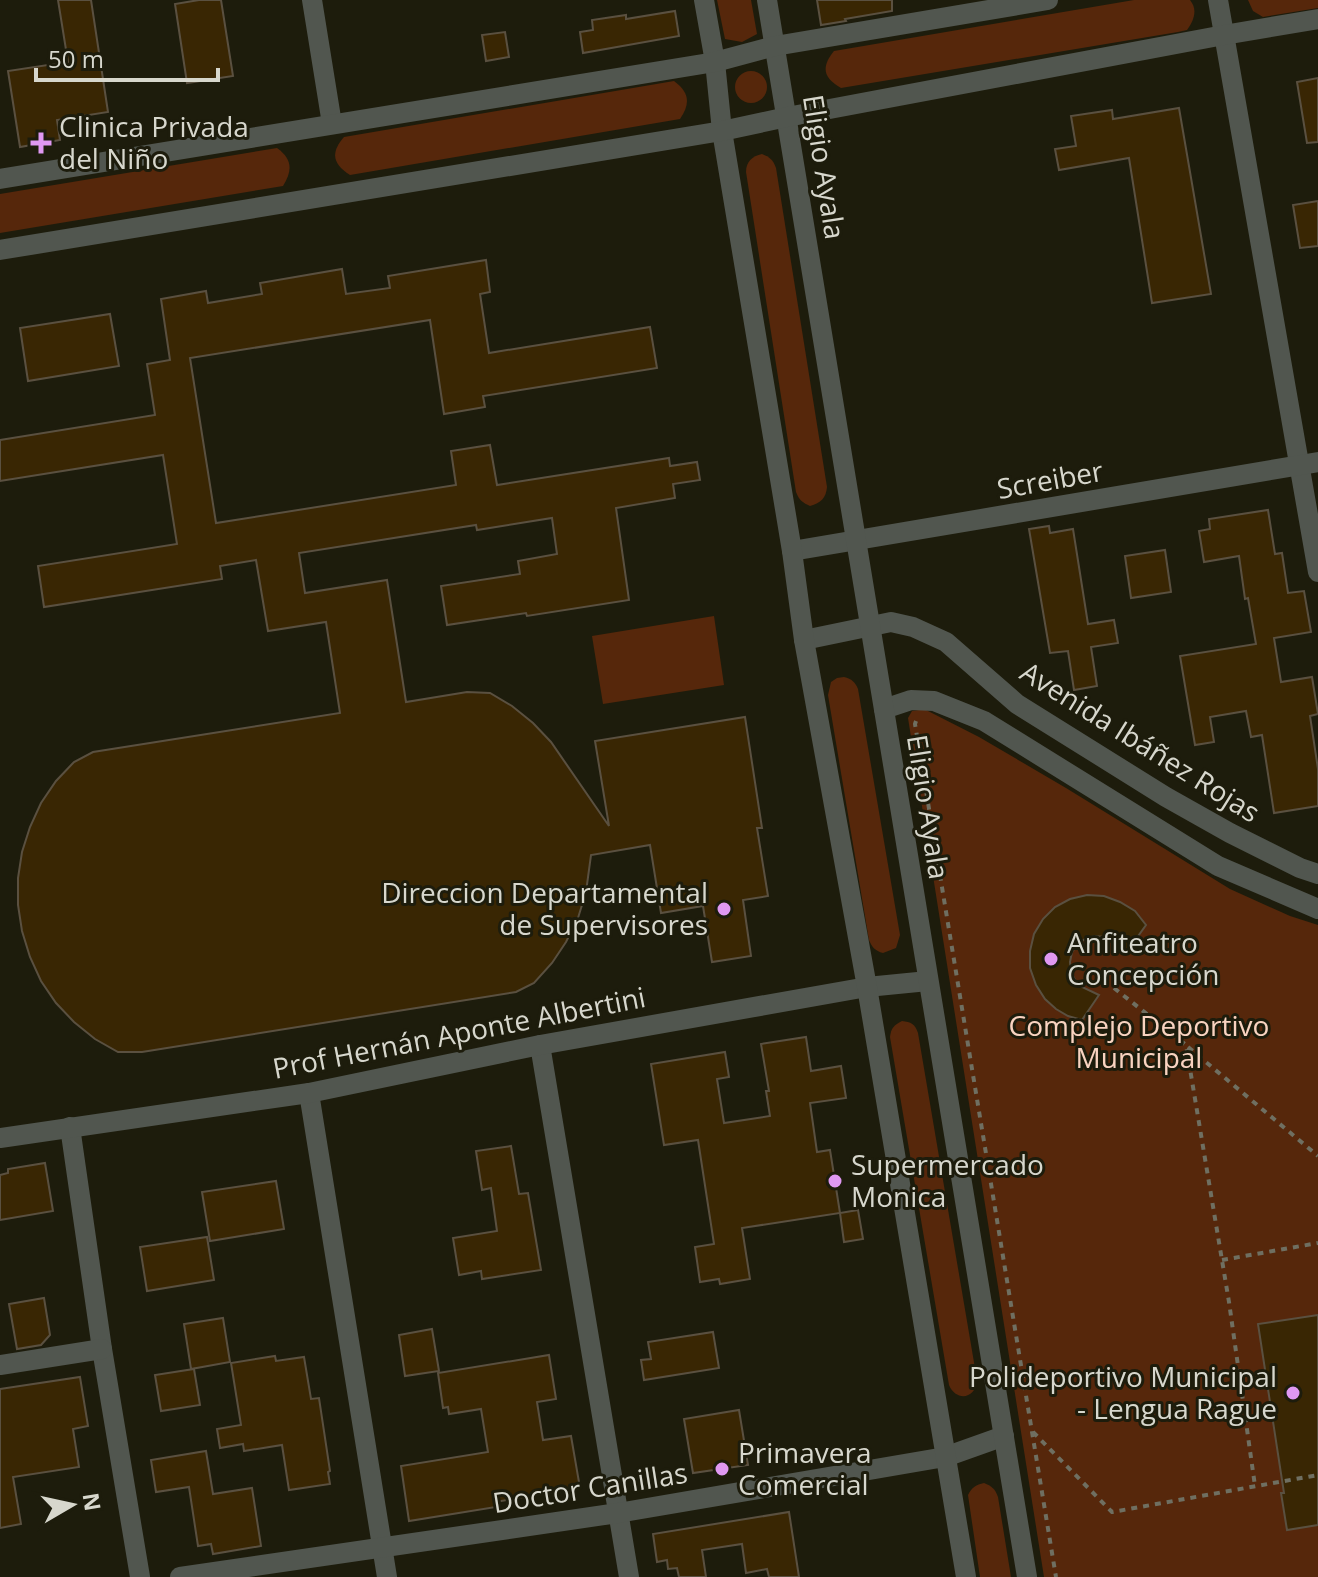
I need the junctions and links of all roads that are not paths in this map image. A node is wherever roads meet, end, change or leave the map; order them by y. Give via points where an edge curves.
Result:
1 (312, 0) edge
2 (704, 0) edge
3 (767, 0) edge
4 (1048, 0) edge
5 (1218, 0) edge
6 (1318, 19) edge
7 (1224, 35) junction
8 (775, 46) junction
9 (715, 62) junction
10 (787, 117) junction
11 (332, 124) junction
12 (722, 131) junction
13 (0, 179) edge
14 (0, 250) edge
15 (1309, 464) edge
16 (856, 541) junction
17 (792, 551) junction
18 (1318, 572) edge
19 (870, 628) junction
20 (804, 640) junction
21 (884, 709) junction
22 (1318, 874) edge
23 (1318, 909) edge
24 (928, 981) junction
25 (867, 987) junction
26 (540, 1045) junction
27 (309, 1093) junction
28 (70, 1127) junction
29 (0, 1138) edge
30 (102, 1349) junction
31 (0, 1365) edge
32 (1004, 1436) junction
33 (945, 1457) junction
34 (618, 1513) junction
35 (382, 1548) junction
36 (140, 1577) edge
37 (180, 1577) edge
38 (387, 1577) edge
39 (629, 1577) edge
40 (966, 1577) edge
41 (1027, 1577) edge

1 - 11 street
2 - 9 street
3 - 8 street, Eligio Ayala
4 - 8 street
5 - 7 street
6 - 7 street
7 - 10 street
7 - 15 street
8 - 9 street
8 - 10 street, Eligio Ayala
9 - 11 street
9 - 12 street
10 - 12 street
10 - 16 street, Eligio Ayala
11 - 13 street
12 - 14 street
12 - 17 street
15 - 16 street, Screiber
15 - 18 street
16 - 17 street, Screiber
16 - 19 street, Eligio Ayala
17 - 20 street
19 - 20 street, Avenida Ibáñez Rojas
19 - 21 street, Eligio Ayala
19 - 22 street, Avenida Ibáñez Rojas via 891,622 946,642 1017,704 1230,833
20 - 25 street
21 - 23 street via 911,700 934,701 984,721 1218,866
21 - 24 street, Eligio Ayala
24 - 25 street, Prof Hernán Aponte Albertini
24 - 32 street, Eligio Ayala
25 - 26 street, Prof Hernán Aponte Albertini
25 - 33 street
26 - 27 street, Prof Hernán Aponte Albertini
26 - 34 street
27 - 28 street, Prof Hernán Aponte Albertini
27 - 35 street
28 - 29 street, Prof Hernán Aponte Albertini
28 - 30 street
30 - 31 street
30 - 36 street
32 - 33 street, Doctor Canillas
32 - 41 street, Eligio Ayala
33 - 34 street, Doctor Canillas
33 - 40 street
34 - 35 street, Doctor Canillas
34 - 39 street
35 - 37 street, Doctor Canillas
35 - 38 street

